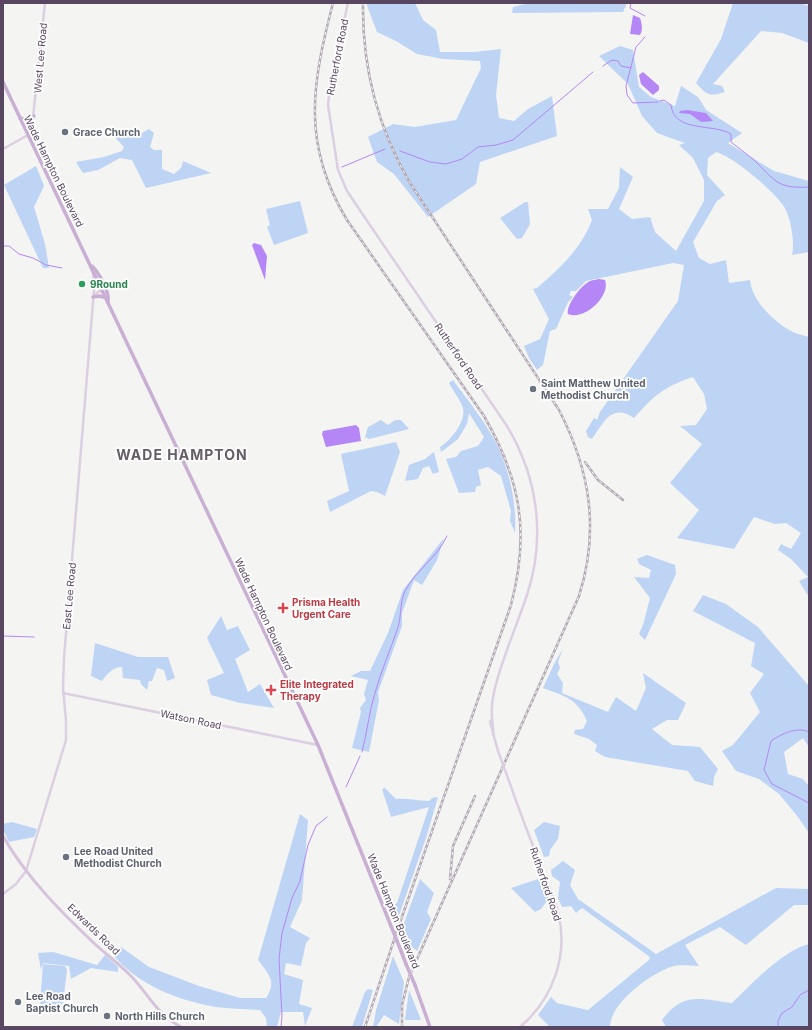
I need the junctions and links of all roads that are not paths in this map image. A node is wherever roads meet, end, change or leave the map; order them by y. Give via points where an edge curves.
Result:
1 (45, 3) edge
2 (348, 3) edge
3 (3, 82) edge
4 (34, 116) junction
5 (20, 118) junction
6 (28, 135) junction
7 (3, 149) edge
8 (91, 266) junction
9 (93, 273) junction
10 (102, 288) junction
11 (93, 297) junction
12 (104, 298) junction
13 (108, 302) junction
14 (63, 692) junction
15 (318, 745) junction
16 (3, 836) edge
17 (26, 871) junction
18 (3, 894) edge
19 (181, 1027) edge
20 (430, 1027) edge
21 (520, 1027) edge

1 - 4 street, West Lee Road
2 - 21 street, Rutherford Road, bridge via 328,96 335,158 340,176 359,209 508,429 527,467 535,498 538,529 534,568 527,596 496,682 492,720 493,735 556,906 561,931 559,963 552,986 540,1006
3 - 5 main road, Wade Hampton Boulevard
4 - 5 main road via 29,121
4 - 6 street, West Lee Road
5 - 6 main road, Wade Hampton Boulevard
6 - 7 street
6 - 8 main road, Wade Hampton Boulevard
8 - 9 main road, Wade Hampton Boulevard
8 - 10 main road, Wade Hampton Boulevard via 97,271
9 - 10 main road, Wade Hampton Boulevard
9 - 11 street, East Lee Road
10 - 11 street
10 - 12 main road, Wade Hampton Boulevard
10 - 13 main road, Wade Hampton Boulevard via 109,298
11 - 12 main road
11 - 14 street, East Lee Road
12 - 13 main road, Wade Hampton Boulevard
13 - 15 main road, Wade Hampton Boulevard
14 - 15 street, Watson Road
14 - 17 street, East Lee Road via 67,727 65,746
15 - 20 main road, Wade Hampton Boulevard, bridge
16 - 17 main road, Edwards Road
17 - 18 street, East Lee Road via 16,884
17 - 19 main road, Edwards Road via 91,940 130,975 150,1002 170,1021

